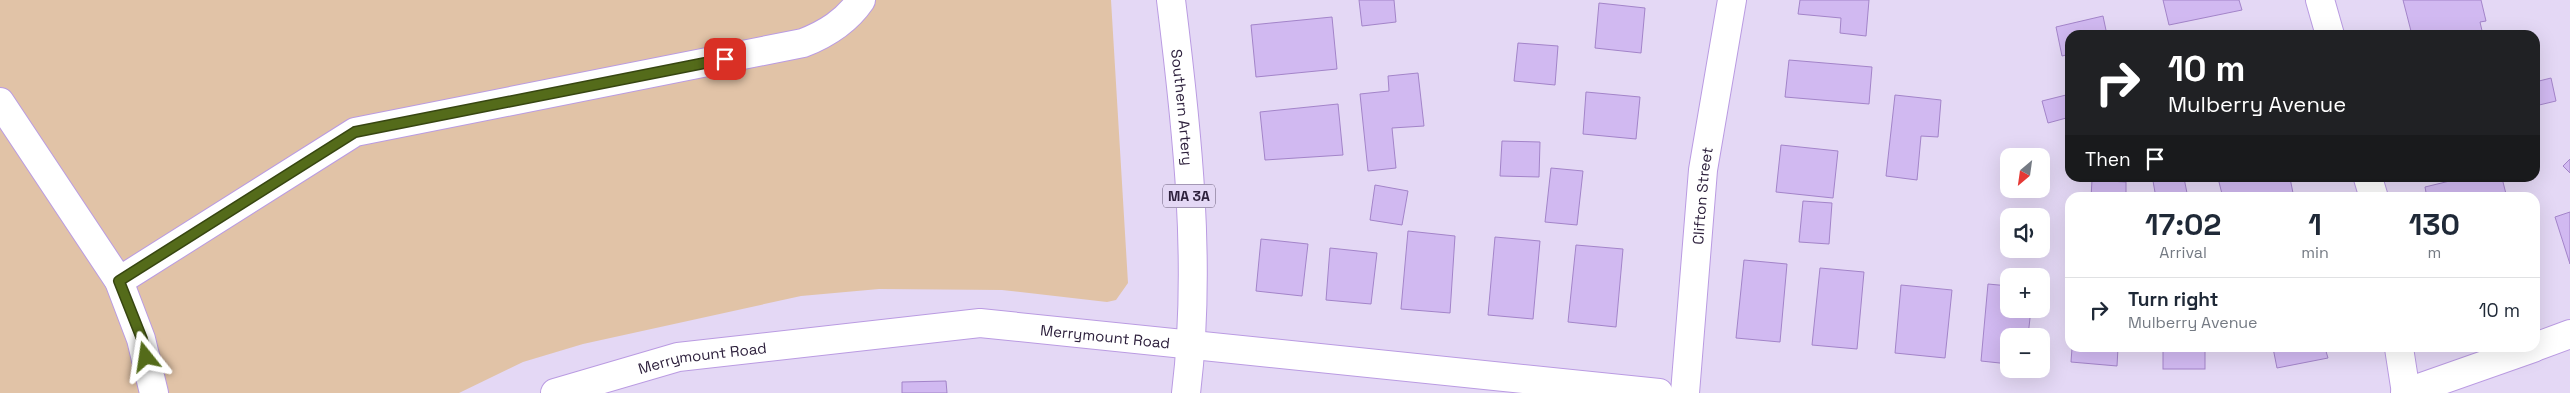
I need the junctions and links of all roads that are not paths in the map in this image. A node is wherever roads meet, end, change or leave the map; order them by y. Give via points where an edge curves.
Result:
1 (861, 0) edge
2 (1171, 0) edge
3 (1732, 0) edge
4 (2320, 0) edge
5 (2329, 30) edge
6 (0, 102) edge
7 (119, 281) junction
8 (2570, 334) edge
9 (2540, 345) edge
10 (1192, 347) junction
11 (2400, 352) edge
12 (2520, 352) edge
13 (154, 393) edge
14 (555, 393) edge
15 (1186, 393) edge
16 (1659, 393) edge
17 (1685, 393) edge
18 (2405, 393) edge

1 - 7 street via 823,36 802,43 355,132
2 - 10 street, Southern Artery / MA 3A via 1191,212
3 - 17 street, Clifton Street via 1703,170
4 - 5 street
6 - 7 street
7 - 13 street via 142,339
8 - 9 street
10 - 14 street, Merrymount Road via 980,324 678,357
10 - 15 street, Southern Artery / MA 3A
10 - 16 street, Merrymount Road
11 - 18 street
12 - 18 street

